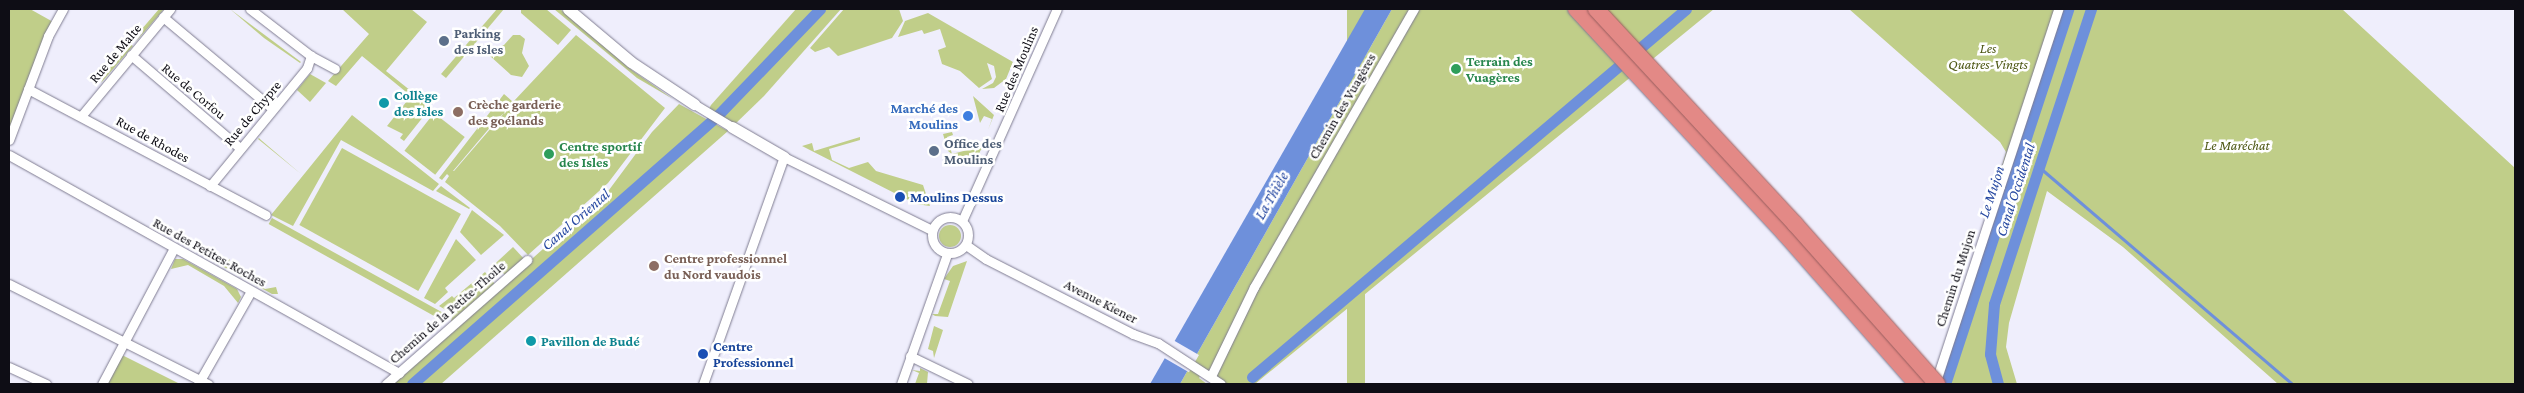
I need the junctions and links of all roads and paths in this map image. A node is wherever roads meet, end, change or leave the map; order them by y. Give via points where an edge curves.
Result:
1 (63, 9) edge
2 (170, 9) edge
3 (250, 9) edge
4 (568, 9) edge
5 (1057, 9) edge
6 (1414, 9) edge
7 (1576, 9) edge
8 (1596, 9) edge
9 (2058, 9) edge
10 (163, 17) junction
11 (131, 56) junction
12 (311, 56) junction
13 (334, 68) dead end
14 (28, 88) junction
15 (694, 104) joint
16 (273, 108) junction
17 (82, 115) junction
18 (732, 128) joint
19 (9, 140) edge
20 (240, 148) junction
21 (9, 155) edge
22 (784, 157) junction
23 (210, 186) junction
24 (266, 215) dead end
25 (962, 221) junction
26 (932, 230) junction
27 (966, 245) junction
28 (174, 248) junction
29 (947, 254) junction
30 (527, 260) dead end
31 (9, 284) edge
32 (251, 291) junction
33 (125, 342) junction
34 (910, 356) junction
35 (9, 367) edge
36 (399, 373) junction
37 (1207, 373) junction
38 (202, 383) edge
39 (46, 384) edge
40 (102, 384) edge
41 (386, 384) edge
42 (703, 384) edge
43 (901, 384) edge
44 (968, 384) edge
45 (1221, 384) edge
46 (1917, 384) edge
47 (1936, 384) edge

1 - 14 street via 48,36
2 - 10 street, Rue de Malte
3 - 12 street
4 - 15 street via 631,62
5 - 25 street, Rue des Moulins
6 - 37 street, Chemin des Vuagères
7 - 46 highway via 1785,234
8 - 47 highway, bridge via 1796,224
9 - 47 street, Chemin du Mujon
10 - 11 street, Rue de Malte
10 - 16 street
11 - 17 street, Rue de Malte
11 - 20 street, Rue de Corfou
12 - 13 street
12 - 16 street, Rue de Chypre via 307,68
14 - 17 street, Rue de Rhodes
14 - 19 street
15 - 18 street
16 - 20 street, Rue de Chypre
17 - 23 street, Rue de Rhodes
18 - 22 street
20 - 23 street, Rue de Chypre
21 - 28 street, Rue des Petites-Roches
22 - 26 street
22 - 42 street
23 - 24 street, Rue de Rhodes
25 - 26 street via 944,218
25 - 27 street via 968,234
26 - 29 street via 936,248
27 - 29 street via 958,252
27 - 37 street, Avenue Kiener via 986,259 1133,334 1158,343
28 - 32 street, Rue des Petites-Roches
28 - 33 street
29 - 34 street
30 - 36 street, Chemin de la Petite-Thoile
31 - 33 street
32 - 36 street, Rue des Petites-Roches
32 - 38 street
33 - 38 street
33 - 40 street
34 - 43 street
34 - 44 street
35 - 39 street
36 - 41 street, Chemin de la Petite-Thoile
37 - 45 street, Avenue Kiener

